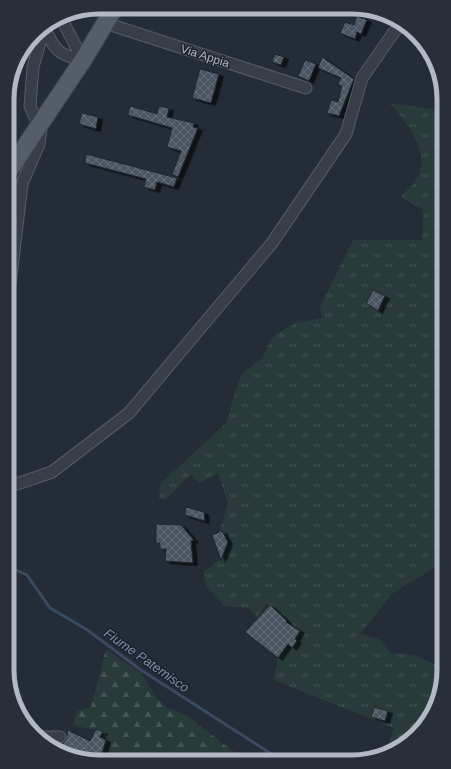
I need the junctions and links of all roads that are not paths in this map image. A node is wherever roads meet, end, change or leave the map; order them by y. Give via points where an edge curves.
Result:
1 (103, 15) edge
2 (63, 22) edge
3 (399, 27) edge
4 (47, 32) edge
5 (42, 36) edge
6 (83, 60) junction
7 (306, 88) dead end
8 (40, 125) junction
9 (14, 163) edge
10 (14, 256) edge
11 (14, 484) edge
12 (46, 737) edge
13 (60, 737) dead end

1 - 6 main road
1 - 7 street, Via Appia
2 - 6 street
3 - 11 street via 362,78 346,134 272,244 129,413 52,472
4 - 6 street via 54,48 66,57
5 - 8 street via 33,66 30,106
6 - 8 main road
8 - 9 main road
8 - 10 street via 39,144 22,184
12 - 13 street

